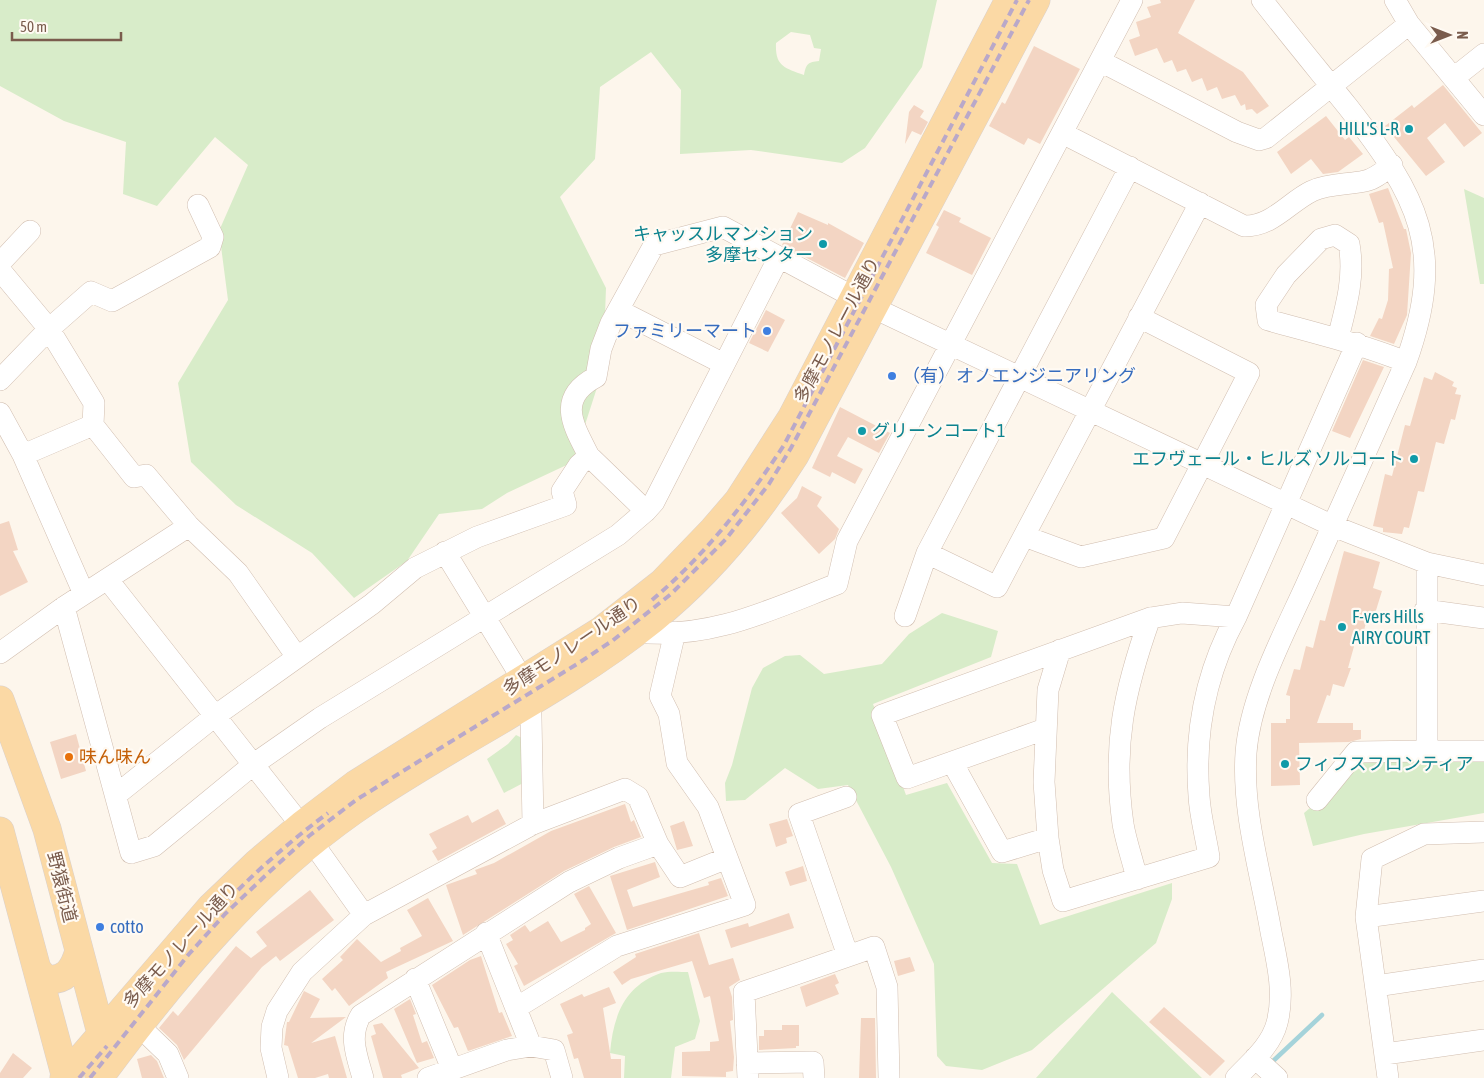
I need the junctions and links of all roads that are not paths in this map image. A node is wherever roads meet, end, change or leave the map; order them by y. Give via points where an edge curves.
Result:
1 (1009, 0) edge
2 (1036, 0) edge
3 (1132, 0) edge
4 (1262, 0) edge
5 (1395, 0) edge
6 (1409, 24) junction
7 (1484, 54) edge
8 (1100, 61) junction
9 (1455, 77) junction
10 (1332, 87) junction
11 (1484, 115) edge
12 (1062, 133) junction
13 (1392, 165) junction
14 (1130, 167) junction
15 (1200, 202) junction
16 (198, 205) dead end
17 (30, 231) dead end
18 (779, 257) junction
19 (0, 263) edge
20 (0, 270) edge
21 (864, 303) junction
22 (620, 310) junction
23 (1139, 317) junction
24 (49, 329) junction
25 (1347, 341) junction
26 (951, 344) junction
27 (1406, 362) junction
28 (724, 364) junction
29 (1020, 377) junction
30 (0, 380) edge
31 (1090, 410) junction
32 (0, 413) edge
33 (93, 425) junction
34 (23, 455) junction
35 (589, 456) junction
36 (1201, 464) junction
37 (1285, 503) junction
38 (646, 511) junction
39 (189, 526) junction
40 (1333, 526) junction
41 (1024, 536) junction
42 (445, 552) junction
43 (926, 554) junction
44 (1427, 564) junction
45 (1484, 575) edge
46 (108, 580) junction
47 (84, 594) junction
48 (64, 607) junction
49 (1425, 610) junction
50 (485, 616) junction
51 (905, 616) dead end
52 (1236, 617) junction
53 (1150, 618) junction
54 (1484, 618) edge
55 (636, 632) junction
56 (675, 632) junction
57 (1060, 650) junction
58 (0, 653) edge
59 (297, 657) junction
60 (526, 691) junction
61 (0, 700) edge
62 (215, 716) junction
63 (1045, 729) junction
64 (1427, 751) junction
65 (1484, 751) edge
66 (952, 762) junction
67 (254, 764) junction
68 (116, 795) junction
69 (846, 797) dead end
70 (1317, 800) dead end
71 (533, 824) junction
72 (0, 831) edge
73 (1484, 832) edge
74 (308, 834) junction
75 (1048, 838) junction
76 (658, 844) junction
77 (727, 858) junction
78 (1138, 879) junction
79 (1484, 901) edge
80 (364, 916) junction
81 (1366, 917) junction
82 (486, 933) junction
83 (79, 951) junction
84 (848, 956) junction
85 (37, 969) junction
86 (1484, 970) edge
87 (415, 979) junction
88 (87, 980) junction
89 (1376, 986) junction
90 (134, 997) junction
91 (516, 1008) junction
92 (139, 1026) junction
93 (102, 1035) junction
94 (1484, 1040) edge
95 (531, 1046) junction
96 (1385, 1054) junction
97 (452, 1069) junction
98 (1267, 1069) edge
99 (747, 1071) edge
100 (107, 1073) edge
101 (65, 1077) edge
102 (178, 1078) edge
103 (278, 1078) edge
104 (363, 1078) edge
105 (428, 1078) edge
106 (562, 1078) edge
107 (814, 1078) edge
108 (889, 1078) edge
109 (1236, 1078) edge
110 (1388, 1078) edge

1 - 21 main road, 多摩モノレール通り
2 - 21 main road, 多摩モノレール通り
3 - 8 street
4 - 10 street
5 - 6 street
6 - 9 street
6 - 10 street
7 - 9 street
8 - 10 street via 1237,132 1259,140
8 - 12 street
9 - 11 street
10 - 13 street
12 - 14 street
12 - 26 street
13 - 15 street via 1365,181 1328,185 1311,191 1268,221 1252,226 1244,226
13 - 27 street via 1416,215 1426,273 1418,329
14 - 15 street
14 - 29 street
15 - 23 street
16 - 24 street via 213,237 210,247 112,301 91,292
17 - 19 street
18 - 21 street
18 - 22 street via 723,227 654,245
18 - 28 street
20 - 24 street
21 - 26 street
21 - 55 main road, 多摩モノレール通り via 795,455 756,514 702,575
21 - 60 main road, 多摩モノレール通り via 776,444 738,501 713,530 642,600
22 - 28 street
22 - 35 street via 601,349 596,377 584,384 576,395 570,416
23 - 31 street
23 - 36 street via 1249,374
24 - 30 street
24 - 33 street via 94,403
25 - 25 street via 1268,320 1266,305 1286,275 1322,239 1335,235 1349,244 1351,259
25 - 27 street
25 - 37 street
26 - 29 street
26 - 56 street via 847,541 837,584 733,624 708,630
27 - 40 street
28 - 38 street via 654,502
29 - 31 street
29 - 43 street
31 - 36 street
31 - 41 street
32 - 34 street
33 - 34 street
33 - 39 street via 134,477 146,476
34 - 47 street
35 - 38 street
35 - 42 street via 562,490 566,505
36 - 37 street
36 - 41 street via 1164,538 1082,557
37 - 40 street
37 - 52 street
38 - 50 street via 618,536
39 - 46 street
39 - 59 street via 238,572
40 - 44 street
40 - 98 street via 1259,697 1246,752 1278,966 1280,1002 1277,1024 1264,1049
41 - 43 street via 997,587
42 - 50 street
42 - 59 street via 415,568 372,604
43 - 51 street
44 - 45 street
44 - 49 street
46 - 47 street
46 - 62 street
47 - 48 street
48 - 58 street
48 - 68 street
49 - 54 street
49 - 64 street
50 - 60 street
50 - 67 street via 320,718
52 - 53 street via 1182,613
52 - 78 street via 1214,664 1201,722 1199,797 1209,857
53 - 57 street
53 - 78 street via 1123,709 1119,754 1124,825
55 - 56 street
55 - 60 main road, 多摩モノレール通り
56 - 77 street via 660,696 669,714 677,763 708,807
57 - 63 street via 1048,690
57 - 66 street via 882,715 907,778
59 - 62 street
60 - 71 street
60 - 74 main road, 多摩モノレール通り via 356,784
61 - 83 main road, 野猿街道 via 47,829
62 - 67 street
62 - 68 street
63 - 66 street
63 - 75 street
64 - 65 street
64 - 70 street via 1356,752
66 - 75 street via 1002,852
67 - 68 street via 154,846 130,854
67 - 74 street
69 - 84 street via 799,814
71 - 76 street via 625,789 638,797
71 - 80 street
72 - 85 main road
73 - 81 street via 1424,834 1372,859
74 - 80 street
74 - 90 main road, 多摩モノレール通り via 257,862 210,907
74 - 92 main road, 多摩モノレール通り via 226,921
75 - 78 street via 1053,870 1063,901
76 - 77 street via 680,877
76 - 82 street via 569,882
77 - 91 street via 745,906 617,946
79 - 81 street
80 - 103 street via 302,972 277,1010 271,1048
81 - 89 street
82 - 87 street
82 - 91 street
83 - 85 main road via 75,964 60,979 46,979
83 - 88 main road, 野猿街道
84 - 99 street via 744,992
84 - 108 street via 874,947 887,987
85 - 101 main road
86 - 89 street
87 - 97 street
87 - 104 street via 361,1015 354,1025
88 - 90 main road via 106,1002 124,1002
88 - 93 main road, 野猿街道
89 - 96 street
90 - 93 main road, 多摩モノレール通り
91 - 95 street
92 - 100 main road, 多摩モノレール通り
92 - 102 street via 168,1054
93 - 100 main road, 野猿街道
93 - 101 main road, 多摩モノレール通り
94 - 96 street
95 - 97 street via 507,1050
95 - 106 street via 554,1050
96 - 110 street
97 - 105 street
98 - 109 street
99 - 107 street via 813,1062

